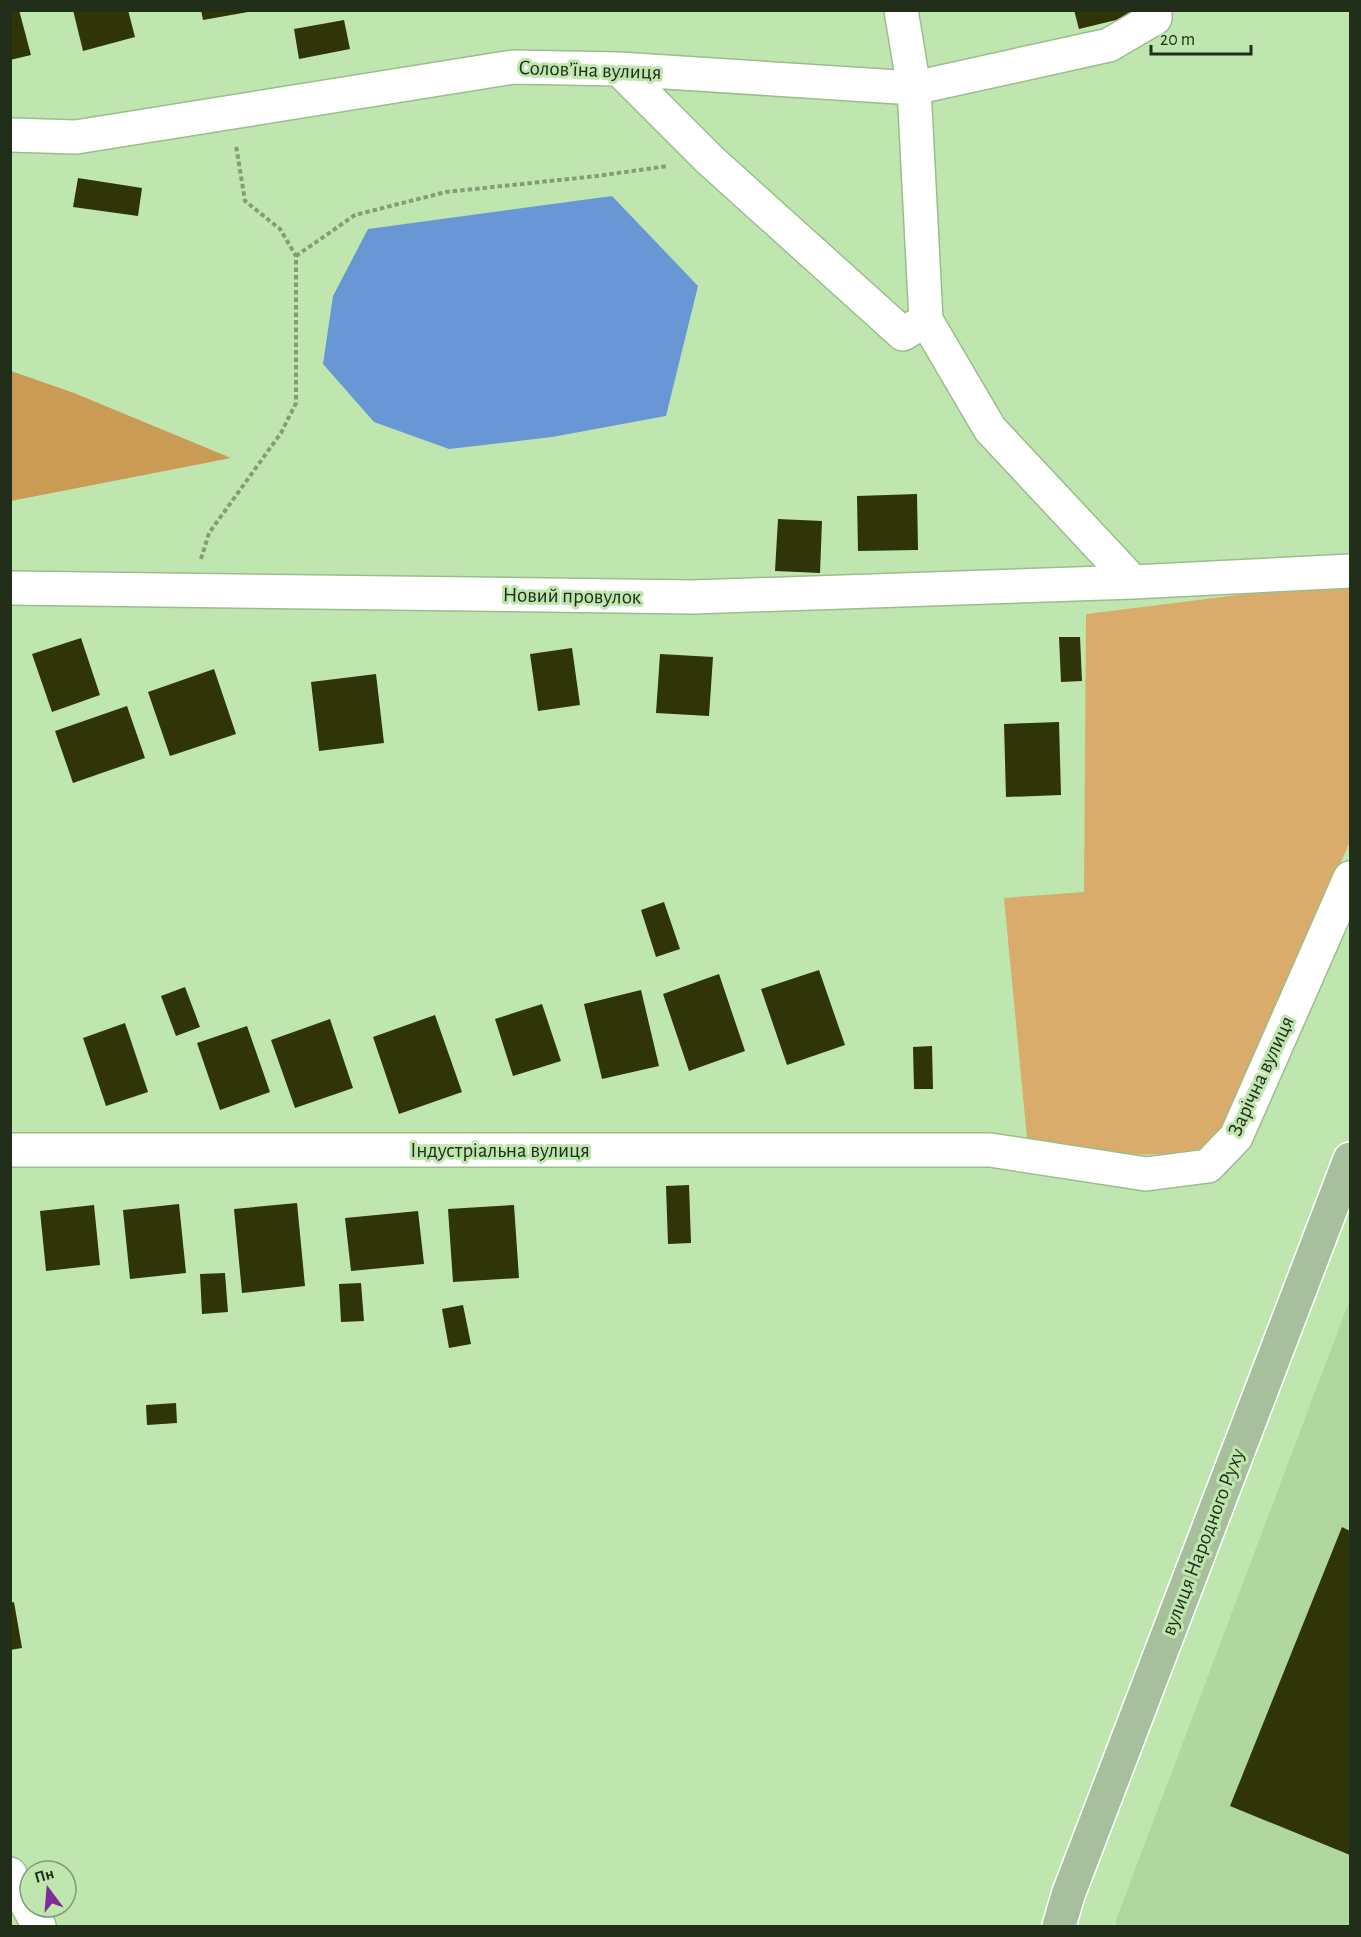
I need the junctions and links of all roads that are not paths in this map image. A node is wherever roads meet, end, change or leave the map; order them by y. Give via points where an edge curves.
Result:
1 (901, 10) edge
2 (1155, 10) edge
3 (619, 69) junction
4 (914, 88) junction
5 (10, 135) edge
6 (926, 320) junction
7 (1350, 571) edge
8 (1133, 582) junction
9 (10, 588) edge
10 (1350, 878) edge
11 (10, 1150) edge
12 (990, 1150) joint
13 (1350, 1159) edge
14 (10, 1874) edge
15 (39, 1926) edge
16 (1059, 1926) edge

1 - 4 street
2 - 4 street, Соловʼїна вулиця via 1155,18 1109,45
3 - 4 street, Соловʼїна вулиця
3 - 5 street, Соловʼїна вулиця via 513,67 76,136
3 - 6 street via 711,160 903,334
4 - 6 street
6 - 8 street via 990,429
7 - 8 street, Новий провулок
8 - 9 street, Новий провулок via 693,597
10 - 12 street, Зарічна вулиця via 1236,1137 1208,1166 1146,1174
11 - 12 street, Індустріальна вулиця
13 - 16 main road, вулиця Народного Руху
14 - 15 street

